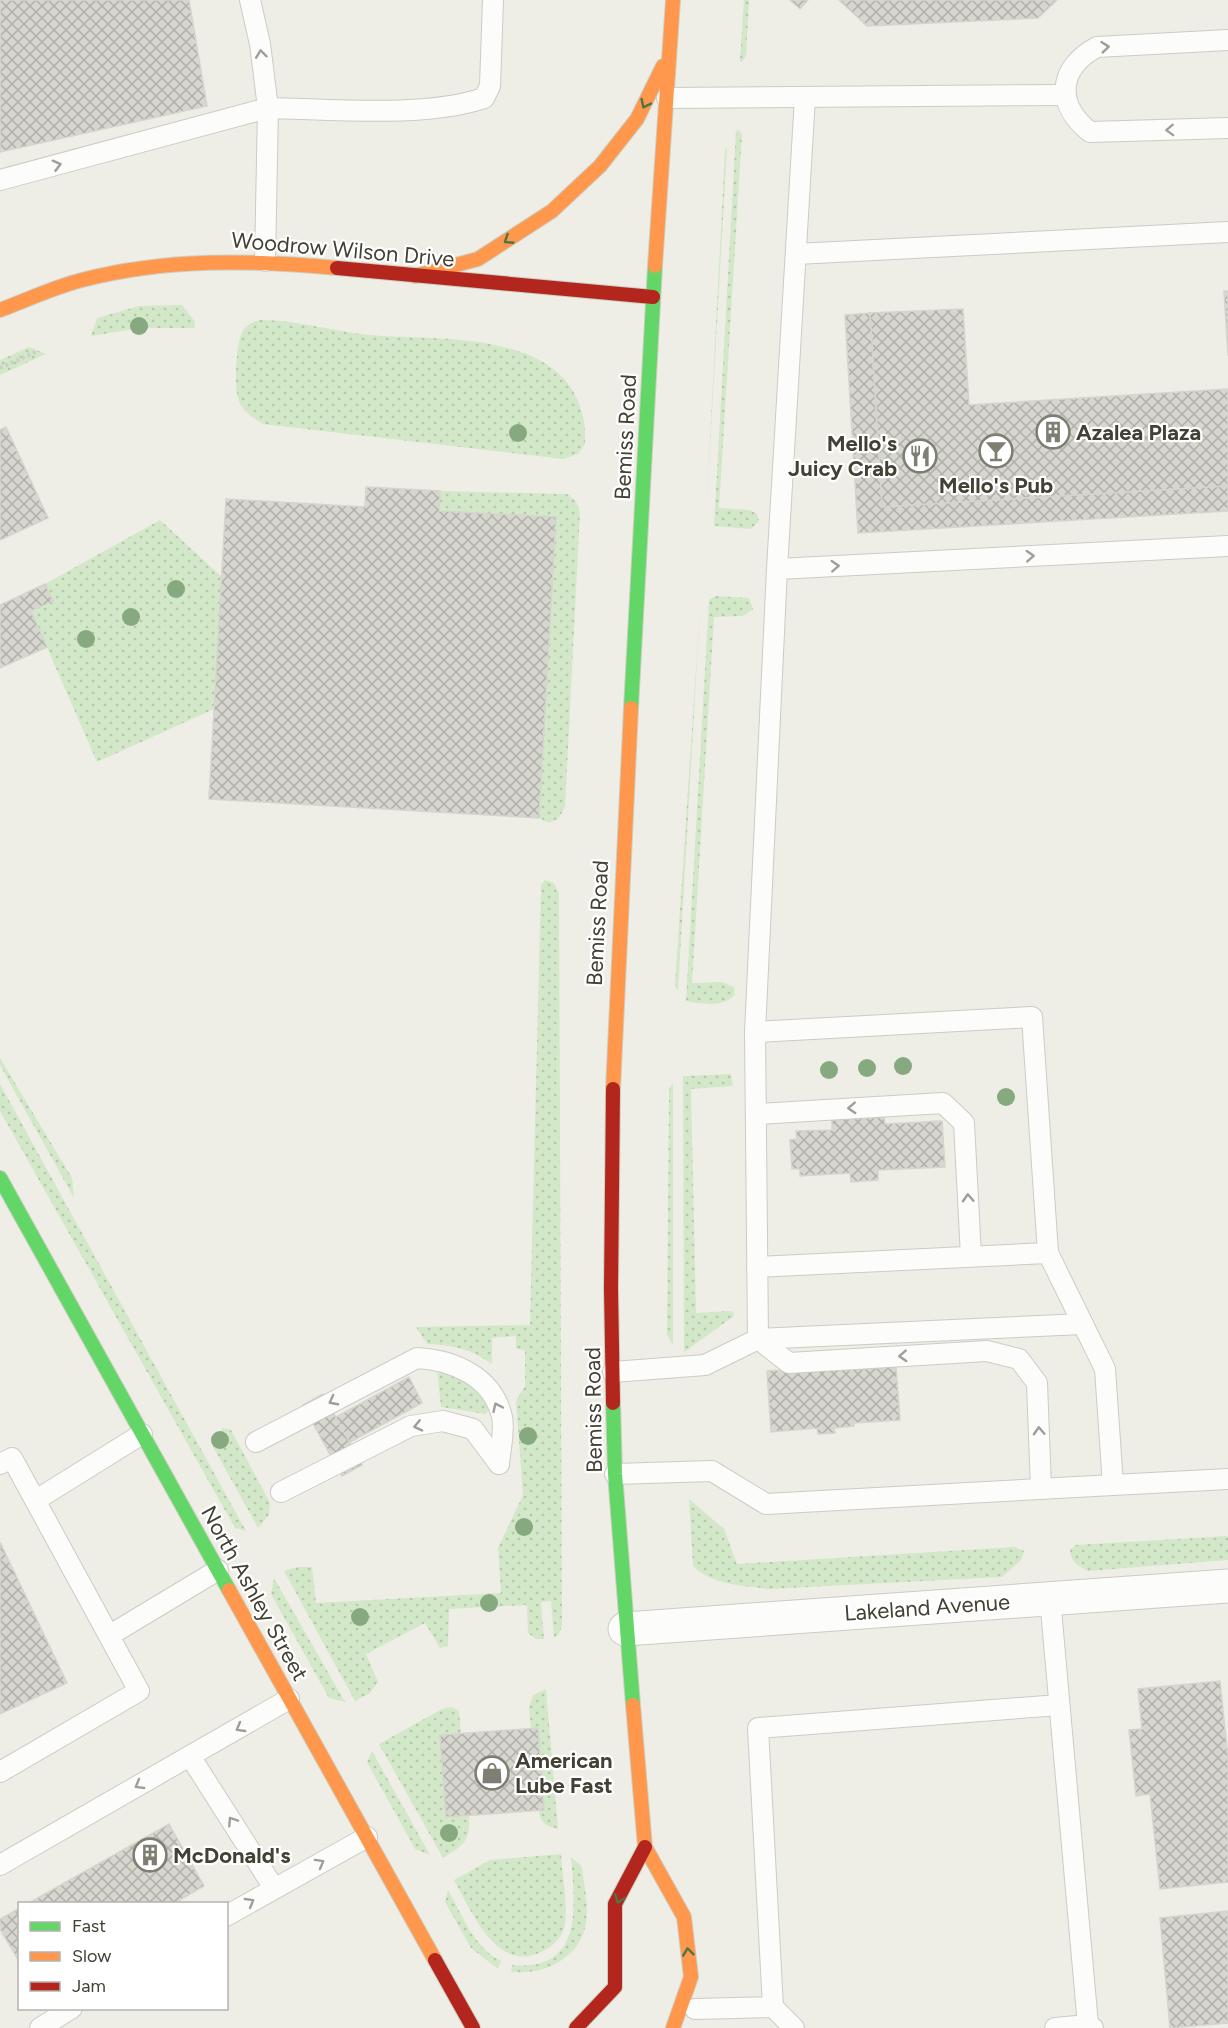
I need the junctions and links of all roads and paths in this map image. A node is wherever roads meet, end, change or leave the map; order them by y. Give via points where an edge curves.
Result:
1 (250, 0) edge
2 (494, 0) edge
3 (673, 0) edge
4 (1228, 40) edge
5 (670, 51) junction
6 (1065, 95) junction
7 (805, 97) junction
8 (667, 98) junction
9 (268, 108) junction
10 (1228, 128) edge
11 (0, 180) edge
12 (1228, 231) edge
13 (796, 254) junction
14 (265, 261) junction
15 (416, 276) junction
16 (653, 297) junction
17 (0, 310) edge
18 (38, 351) dead end
19 (0, 368) edge
20 (1228, 546) edge
21 (777, 569) junction
22 (755, 1032) junction
23 (756, 1114) junction
24 (0, 1178) edge
25 (1048, 1253) junction
26 (971, 1256) junction
27 (758, 1267) junction
28 (1083, 1324) junction
29 (758, 1339) junction
30 (613, 1372) junction
31 (142, 1434) junction
32 (256, 1442) dead end
33 (0, 1464) edge
34 (615, 1474) junction
35 (1228, 1479) edge
36 (1113, 1485) junction
37 (1041, 1489) junction
38 (281, 1492) dead end
39 (36, 1500) junction
40 (218, 1570) junction
41 (1228, 1586) edge
42 (1050, 1598) junction
43 (625, 1629) junction
44 (110, 1635) junction
45 (290, 1699) junction
46 (1059, 1705) junction
47 (190, 1756) junction
48 (0, 1772) edge
49 (366, 1837) junction
50 (645, 1847) junction
51 (0, 1865) edge
52 (274, 1888) junction
53 (228, 1915) edge
54 (691, 1977) junction
55 (773, 2007) junction
56 (69, 2010) edge
57 (696, 2014) joint
58 (1091, 2027) edge
59 (40, 2028) edge
60 (473, 2028) edge
61 (576, 2028) edge
62 (673, 2028) edge
63 (794, 2028) edge
64 (1055, 2028) edge

9 -> 1 lane
2 - 9 lane via 490,86 484,98 460,106 405,109
3 - 5 main road, Bemiss Road
6 -> 4 lane via 1072,66 1097,47
5 - 8 main road, Bemiss Road
5 -> 15 main road via 637,119 600,165 552,211 478,259
6 - 7 lane
10 -> 6 lane via 1090,132 1074,116
7 - 8 lane
7 - 13 lane
8 - 16 main road, Bemiss Road
11 -> 9 lane
9 - 14 lane
12 - 13 lane
13 - 21 lane
14 - 15 main road, Woodrow Wilson Drive
14 - 17 main road, Woodrow Wilson Drive via 170,263 81,280
15 - 16 main road, Woodrow Wilson Drive
16 - 30 main road, Bemiss Road via 616,965
18 - 19 path
21 -> 20 lane
21 - 22 lane
22 - 23 lane
22 - 25 lane via 1032,1017
26 -> 23 lane via 964,1123 943,1103
23 - 27 lane
24 - 31 main road, North Ashley Street
25 - 26 lane
25 - 28 lane
26 - 27 lane
27 - 29 lane
28 - 29 lane
28 - 36 lane via 1105,1369
29 - 30 lane via 705,1365
37 -> 29 lane via 1036,1383 1020,1359 987,1351 789,1363
30 - 34 main road, Bemiss Road
31 - 39 lane
31 - 40 main road, North Ashley Street
32 - 38 lane via 417,1358 442,1359 480,1379 503,1418 499,1464 473,1429 443,1421 411,1426
33 - 39 lane via 12,1458
34 - 37 lane via 712,1470 766,1504
34 - 43 main road, Bemiss Road
35 - 36 lane
36 - 37 lane
39 - 44 lane
40 - 44 lane
40 - 45 main road, North Ashley Street
41 - 42 street, Lakeland Avenue
42 - 43 street, Lakeland Avenue
42 - 46 lane
43 - 50 main road, Bemiss Road
44 - 48 lane via 139,1691
45 -> 47 lane
45 - 49 main road, North Ashley Street
46 - 55 lane via 758,1728
46 - 58 lane
47 -> 51 lane
52 -> 47 lane
52 -> 49 lane
49 - 60 main road, North Ashley Street
54 -> 50 main road, Bemiss Road via 684,1917
50 -> 61 main road via 615,1904 615,1987
53 -> 52 lane
54 - 57 main road, Bemiss Road
54 - 62 main road, Bemiss Road
55 - 57 lane
55 - 63 lane
56 - 59 lane
58 - 64 lane

